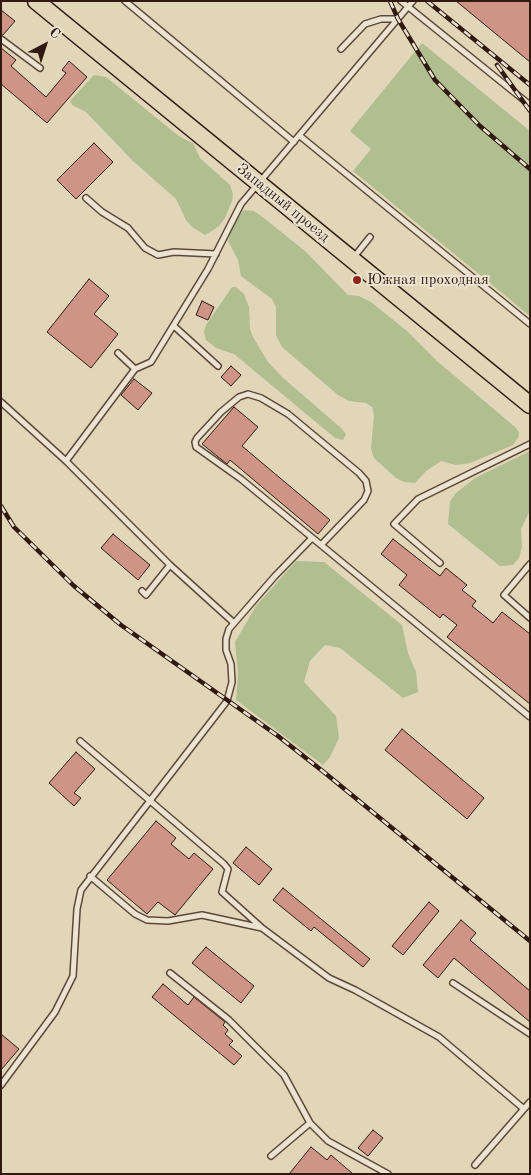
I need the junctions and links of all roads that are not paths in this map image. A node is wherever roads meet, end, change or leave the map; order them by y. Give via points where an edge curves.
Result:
1 (36, 1) edge
2 (125, 1) edge
3 (401, 1) edge
4 (413, 1) edge
5 (408, 7) junction
6 (398, 19) junction
7 (1, 38) edge
8 (341, 49) dead end
9 (40, 68) dead end
10 (530, 105) edge
11 (300, 136) junction
12 (294, 142) junction
13 (259, 184) junction
14 (86, 198) dead end
15 (370, 236) dead end
16 (216, 254) junction
17 (352, 259) junction
18 (530, 324) edge
19 (175, 327) junction
20 (118, 353) dead end
21 (218, 366) dead end
22 (135, 369) junction
23 (1, 402) edge
24 (530, 406) edge
25 (530, 444) edge
26 (66, 461) junction
27 (312, 538) junction
28 (321, 545) junction
29 (440, 564) dead end
30 (530, 564) edge
31 (170, 565) junction
32 (142, 590) dead end
33 (530, 618) edge
34 (234, 623) junction
35 (530, 717) edge
36 (80, 741) dead end
37 (150, 799) junction
38 (90, 876) junction
39 (262, 928) junction
40 (170, 973) dead end
41 (453, 983) dead end
42 (530, 1034) edge
43 (1, 1085) edge
44 (530, 1102) edge
45 (524, 1109) junction
46 (310, 1122) junction
47 (271, 1156) dead end
48 (475, 1165) dead end
49 (388, 1174) edge

1 - 13 main road, Западный проезд
2 - 12 lane
3 - 5 lane
4 - 5 lane
5 - 6 lane
5 - 10 lane
6 - 8 lane via 381,19 365,24
6 - 11 lane
7 - 9 lane
11 - 12 lane
11 - 18 lane
12 - 13 lane
13 - 16 lane via 234,215
13 - 17 main road, Западный проезд
14 - 16 lane via 128,228 145,248 158,255 174,252
15 - 17 lane
16 - 19 lane
17 - 24 main road, Западный проезд
19 - 21 lane
19 - 22 lane via 151,362
20 - 22 lane
22 - 26 lane
23 - 26 lane
25 - 29 lane via 418,499 394,524
26 - 31 lane
27 - 28 lane
27 - 28 lane via 196,446 198,438 239,397 248,394 261,398 288,414 366,481 368,491 364,500
27 - 34 lane
28 - 35 lane
30 - 33 lane via 504,594
31 - 32 lane via 146,595
31 - 34 lane
34 - 37 lane via 226,639 232,682 227,701
36 - 37 lane
37 - 38 lane
37 - 39 lane via 224,864 228,869 222,892
38 - 39 lane via 135,914 147,920 168,922 202,915
38 - 43 lane via 81,890 77,909 76,961 67,991
39 - 45 lane via 329,978 439,1037
40 - 46 lane via 229,1020 284,1075
41 - 42 lane
44 - 45 lane
45 - 48 lane
46 - 47 lane
46 - 49 lane via 328,1141

